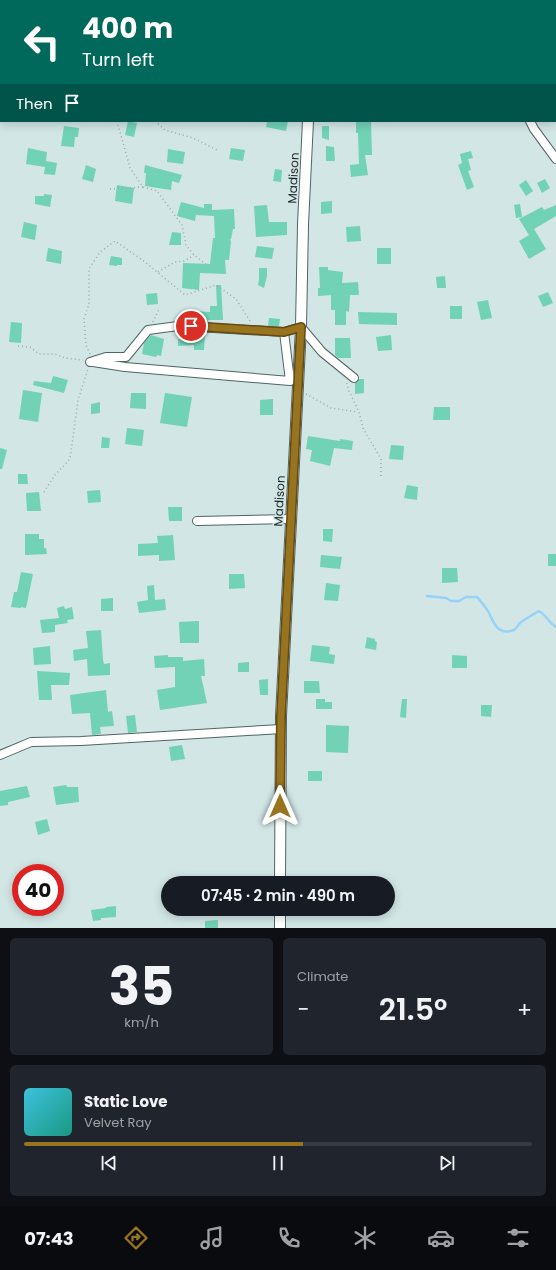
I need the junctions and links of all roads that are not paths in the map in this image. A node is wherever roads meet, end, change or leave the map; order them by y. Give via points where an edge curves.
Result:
1 (308, 122) edge
2 (530, 122) edge
3 (556, 159) edge
4 (301, 327) junction
5 (284, 332) junction
6 (354, 378) dead end
7 (291, 519) junction
8 (197, 521) dead end
9 (281, 729) junction
10 (0, 755) edge
11 (280, 876) edge
12 (280, 916) edge
13 (280, 928) edge

1 - 4 street, Madison
2 - 3 street
4 - 5 street
4 - 6 street via 322,352
4 - 7 street, Madison
5 - 5 street via 178,326 150,329 126,357 106,357 90,362 290,381
7 - 8 street
7 - 9 street, Madison
9 - 10 street via 31,742
9 - 11 street, Madison
12 - 13 street

